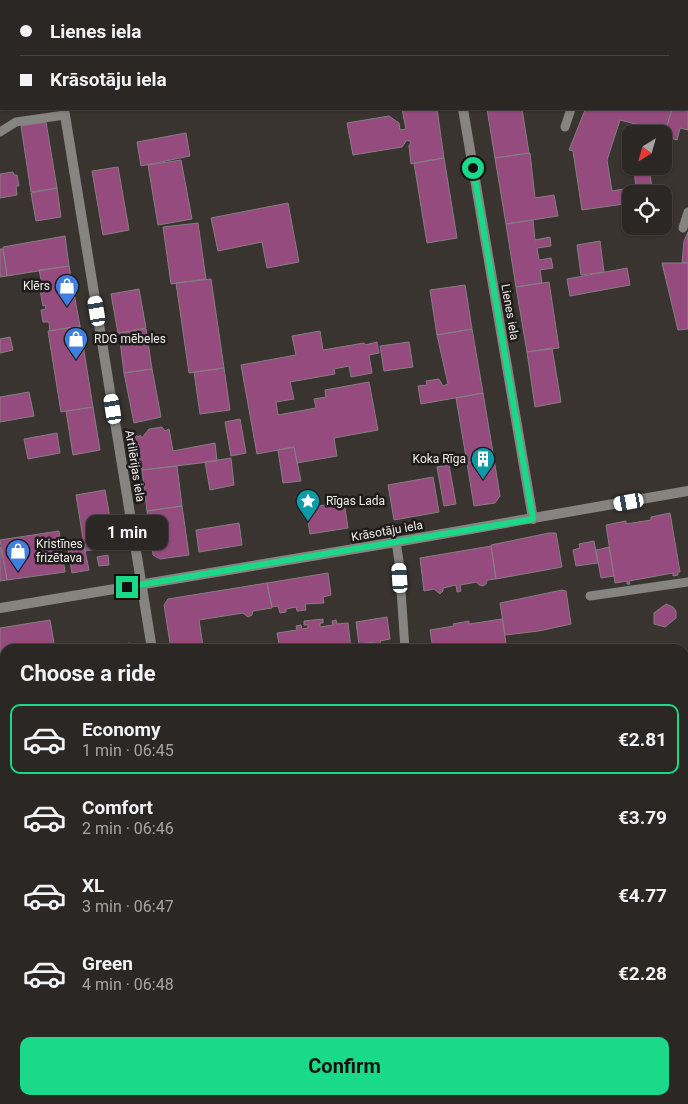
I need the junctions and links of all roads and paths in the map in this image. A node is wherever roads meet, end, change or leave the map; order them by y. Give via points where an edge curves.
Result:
1 (463, 110) edge
2 (571, 110) edge
3 (64, 112) edge
4 (565, 127) dead end
5 (0, 132) edge
6 (688, 212) edge
7 (683, 228) dead end
8 (687, 495) edge
9 (533, 519) junction
10 (396, 542) junction
11 (688, 582) edge
12 (141, 584) junction
13 (590, 596) dead end
14 (0, 608) edge
15 (151, 644) edge
16 (405, 644) edge

1 - 9 street, Lienes iela
2 - 4 lane
3 - 5 lane via 16,122
3 - 12 street, Artilērijas iela
6 - 7 lane
8 - 9 street, Krāsotāju iela
9 - 10 street, Krāsotāju iela
10 - 12 street, Krāsotāju iela
10 - 16 lane
11 - 13 lane
12 - 14 street, Krāsotāju iela
12 - 15 street, Artilērijas iela

